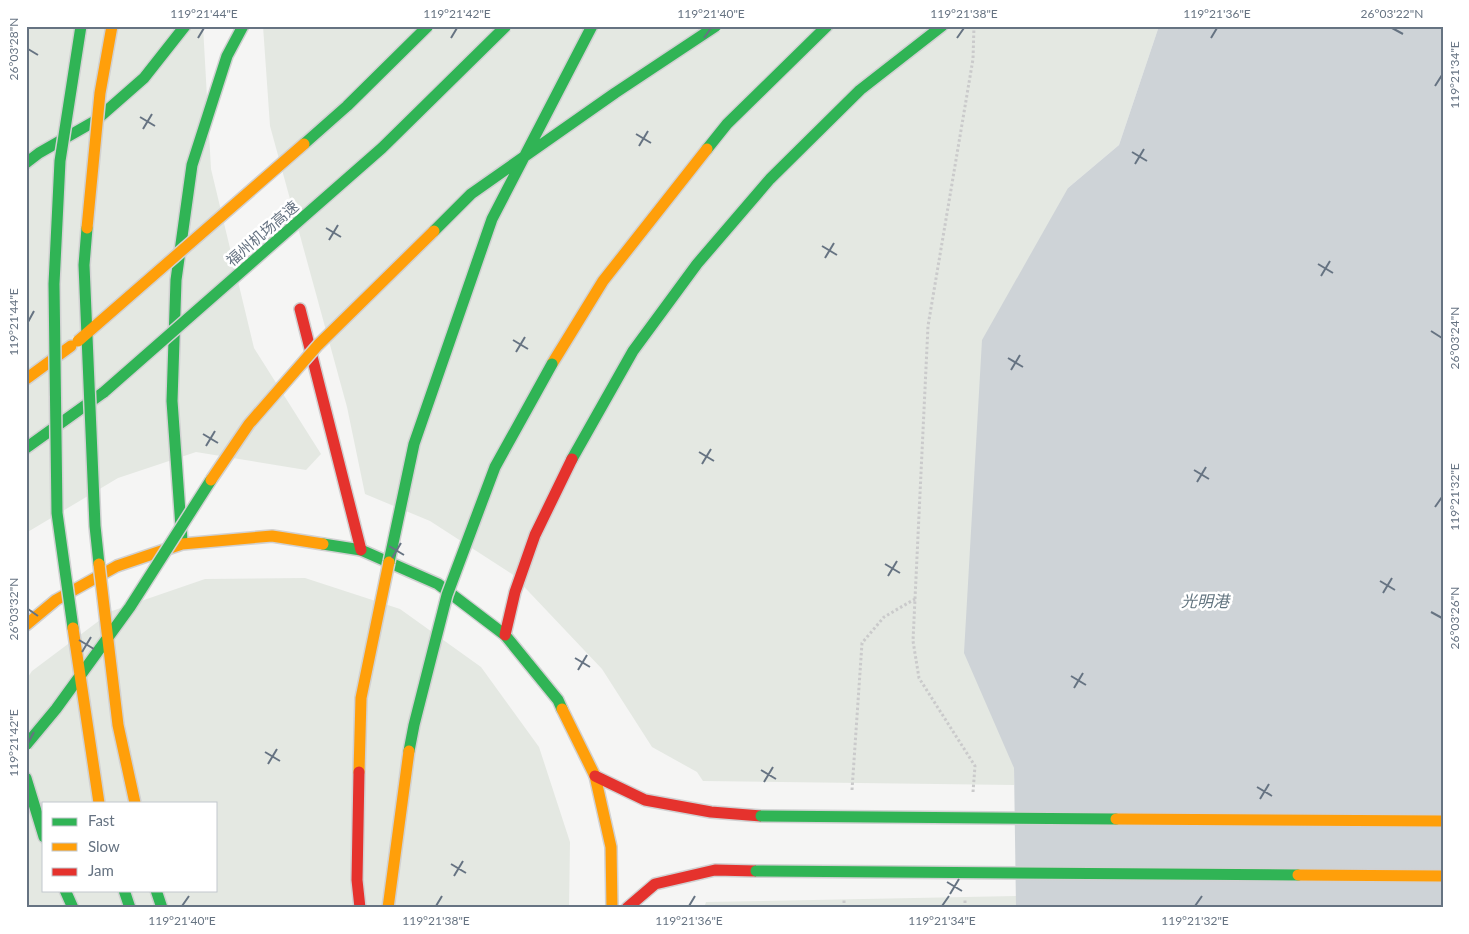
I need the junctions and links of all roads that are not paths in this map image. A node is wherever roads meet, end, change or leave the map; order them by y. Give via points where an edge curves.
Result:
1 (81, 26) edge
2 (112, 26) edge
3 (185, 26) edge
4 (243, 26) edge
5 (428, 26) edge
6 (506, 26) edge
7 (592, 26) edge
8 (716, 26) edge
9 (826, 26) edge
10 (942, 26) edge
11 (26, 163) edge
12 (300, 309) dead end
13 (26, 379) edge
14 (26, 448) edge
15 (182, 544) junction
16 (361, 550) junction
17 (26, 626) edge
18 (505, 635) junction
19 (26, 745) edge
20 (595, 776) junction
21 (26, 778) edge
22 (99, 802) edge
23 (135, 802) edge
24 (1443, 820) edge
25 (42, 830) edge
26 (1443, 876) edge
27 (66, 892) edge
28 (125, 892) edge
29 (157, 892) edge
30 (73, 908) edge
31 (130, 908) edge
32 (162, 908) edge
33 (360, 908) edge
34 (388, 908) edge
35 (612, 908) edge
36 (627, 908) edge

1 - 22 main road, bridge via 60,161 55,255 57,503
2 - 23 main road, bridge via 100,93 84,265 95,526 118,725
3 - 11 main road via 144,78 95,121
4 - 15 main road via 226,56 192,165 176,280 172,401
5 - 13 main road, bridge via 347,106 71,346
6 - 14 main road, 福州机场高速, bridge via 382,148 324,199 104,392
7 - 33 main road, bridge via 492,219 414,444 361,698 357,880
8 - 19 main road, bridge via 471,194 318,345 249,424 130,607
9 - 34 main road, bridge via 727,124 609,274 552,364 495,467 447,595 414,725
10 - 18 main road via 860,90 770,179 696,264 634,351 577,448 536,535 515,592
12 - 16 main road
15 - 16 main road via 272,536
15 - 17 main road via 117,566 56,600
16 - 18 main road via 438,584
18 - 20 main road via 558,700
20 - 24 main road, bridge via 645,800 712,812 761,816
20 - 35 main road via 611,847
21 - 25 main road
26 - 36 main road, bridge via 715,870 655,884
27 - 30 main road
28 - 31 main road
29 - 32 main road

